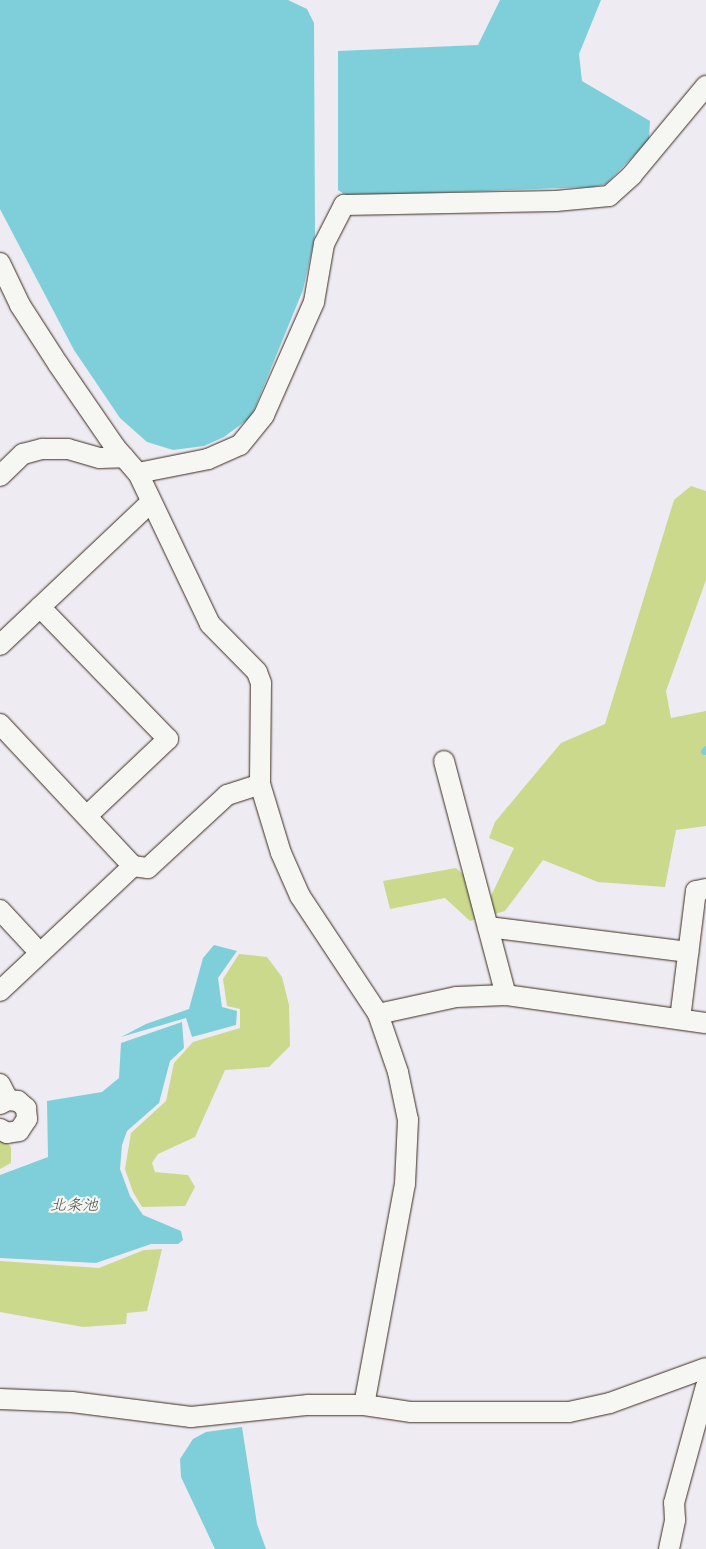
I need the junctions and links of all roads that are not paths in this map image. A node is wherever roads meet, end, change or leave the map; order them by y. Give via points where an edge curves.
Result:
1 (706, 86) edge
2 (0, 263) edge
3 (124, 457) junction
4 (138, 473) junction
5 (0, 476) edge
6 (151, 502) junction
7 (40, 607) junction
8 (0, 645) edge
9 (0, 724) edge
10 (444, 761) dead end
11 (260, 784) junction
12 (87, 816) junction
13 (133, 866) junction
14 (706, 888) edge
15 (0, 910) edge
16 (488, 927) junction
17 (39, 952) junction
18 (688, 952) junction
19 (0, 991) edge
20 (506, 995) junction
21 (378, 1014) junction
22 (680, 1019) junction
23 (706, 1023) edge
24 (3, 1096) edge
25 (0, 1129) edge
26 (706, 1368) edge
27 (706, 1386) edge
28 (0, 1398) edge
29 (364, 1405) junction
30 (668, 1549) edge

1 - 4 street via 632,175 608,196 556,201 344,206 324,244 314,302 264,415 240,445 208,459
2 - 3 street via 20,305
3 - 4 street
3 - 5 street via 100,458 68,449 42,449 23,454
4 - 6 street
6 - 7 street
6 - 11 street via 210,624 257,672 261,683
7 - 8 street
7 - 12 street via 168,739
9 - 12 street
10 - 16 street
11 - 13 street via 227,795 148,868
11 - 21 street via 281,852 300,896
12 - 13 street
13 - 17 street
14 - 18 street via 696,891
15 - 17 street
16 - 18 street
16 - 20 street
17 - 19 street
18 - 22 street
20 - 21 street via 456,997
20 - 22 street
21 - 29 street via 398,1072 408,1129 405,1184
22 - 23 street
24 - 25 street via 22,1104 28,1119 23,1128 13,1133
26 - 29 street via 610,1403 568,1412 412,1412
27 - 30 street via 674,1503 675,1520
28 - 29 street via 72,1402 191,1417 308,1405

